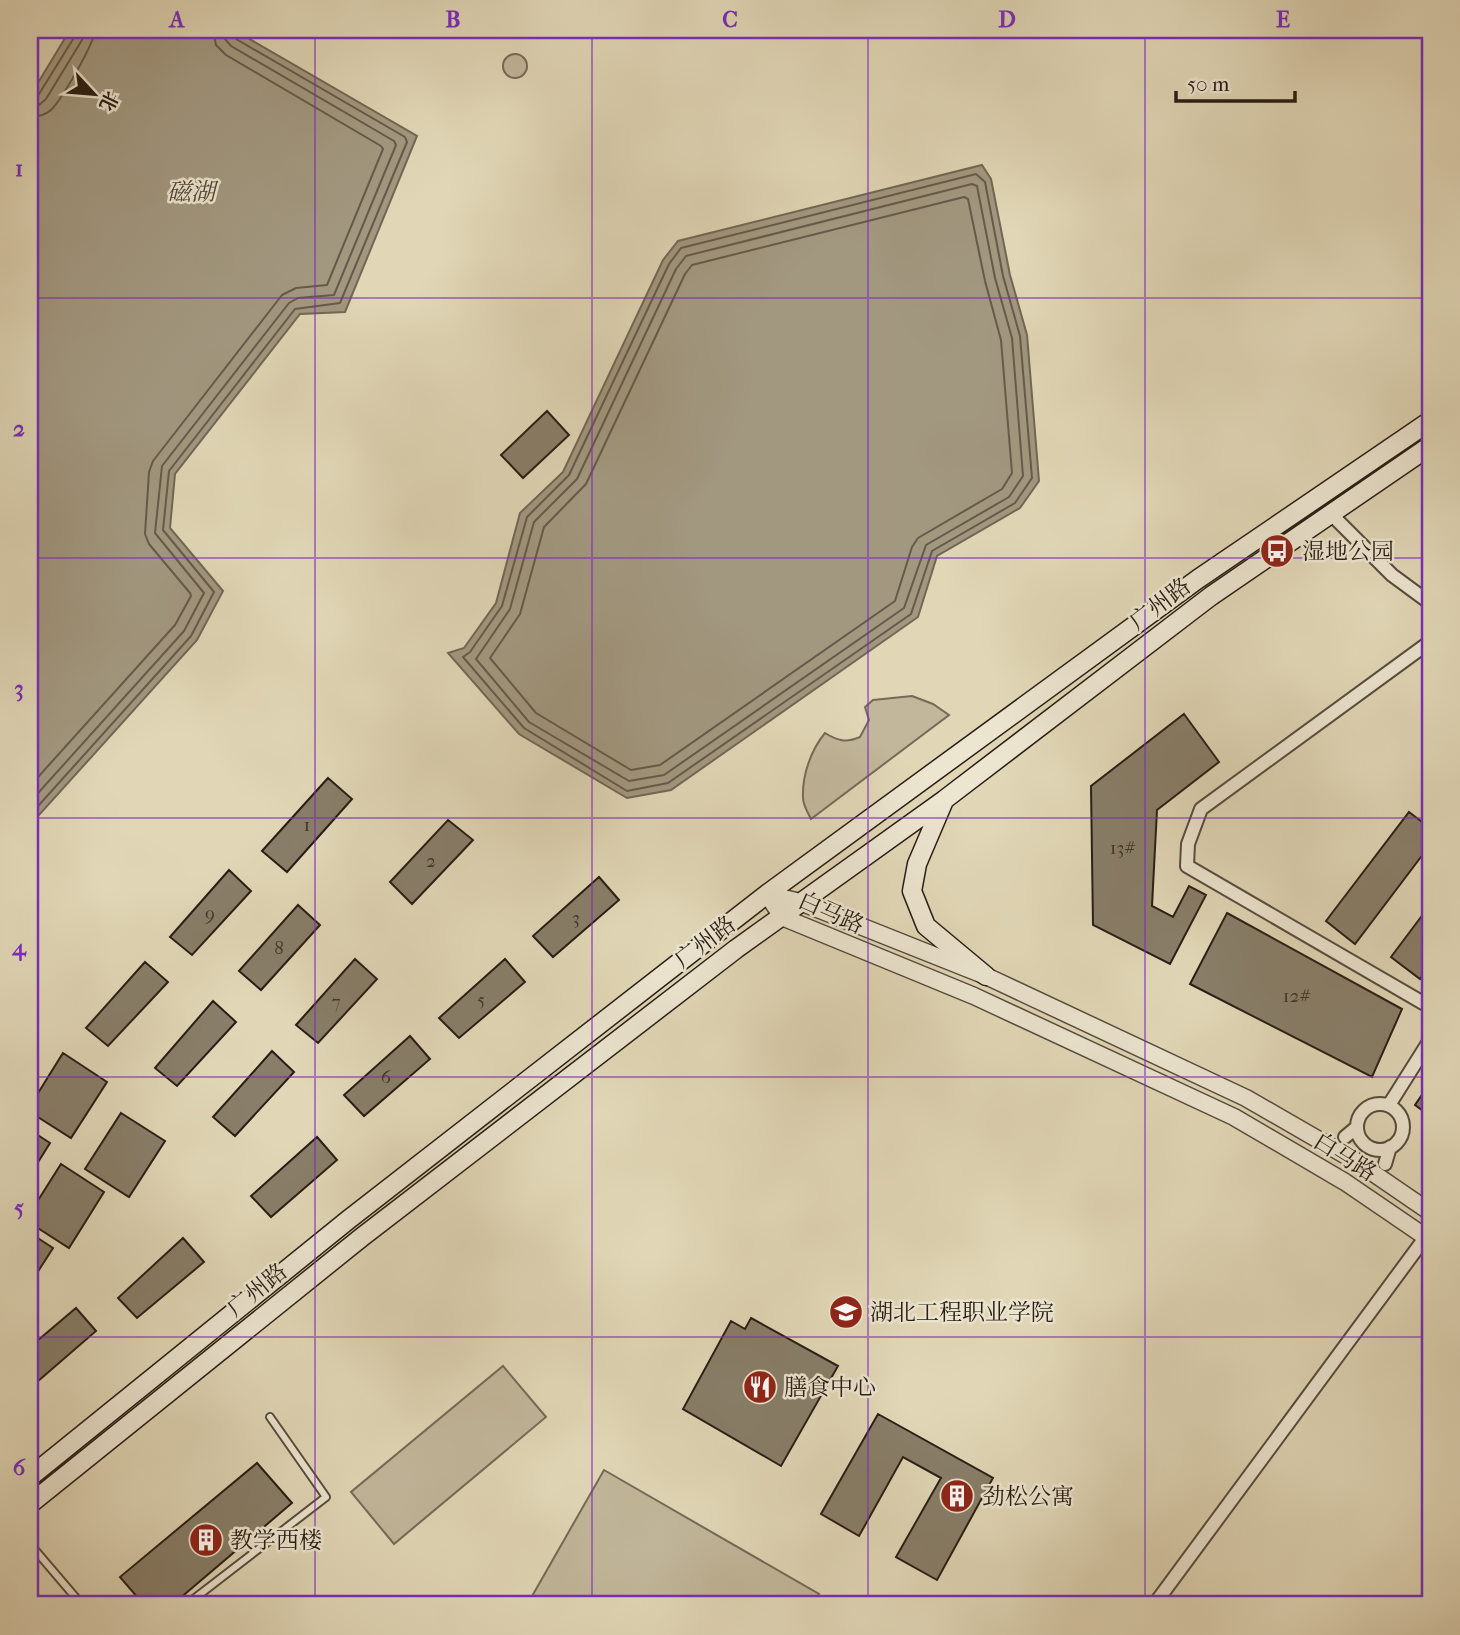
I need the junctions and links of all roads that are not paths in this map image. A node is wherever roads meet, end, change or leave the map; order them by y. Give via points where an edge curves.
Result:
1 (1430, 421) edge
2 (1430, 446) edge
3 (1331, 514) junction
4 (1430, 603) edge
5 (1427, 644) dead end
6 (944, 800) junction
7 (767, 894) junction
8 (800, 902) junction
9 (782, 917) junction
10 (986, 976) junction
11 (1430, 1007) edge
12 (1430, 1040) edge
13 (1389, 1105) junction
14 (1357, 1127) junction
15 (1345, 1137) dead end
16 (1390, 1147) junction
17 (1385, 1164) dead end
18 (1430, 1212) edge
19 (1429, 1236) edge
20 (270, 1418) dead end
21 (30, 1477) edge
22 (30, 1504) edge
23 (30, 1544) edge
24 (82, 1605) edge
25 (186, 1605) edge
26 (1154, 1605) edge

1 - 7 main road, 广州路 via 1198,579
2 - 3 main road, 广州路
3 - 4 street via 1392,575
3 - 6 main road, 广州路 via 1211,596
5 - 11 street via 1201,809 1188,844 1187,866
6 - 8 main road, 广州路
6 - 10 main road via 917,864 912,891 926,926
7 - 8 street, 白马路
7 - 9 street, 白马路
7 - 21 main road, 广州路 via 348,1220
8 - 9 main road, 广州路
8 - 10 street, 白马路
9 - 19 street, 白马路 via 974,996 1234,1117
9 - 22 main road, 广州路 via 373,1228
10 - 18 street, 白马路 via 1246,1098 1357,1162
12 - 13 street
13 - 14 street via 1367,1107
13 - 16 street via 1400,1115 1403,1130
14 - 15 street
14 - 16 street via 1368,1146
16 - 17 street
19 - 26 street
20 - 25 lane via 326,1497
23 - 24 lane

